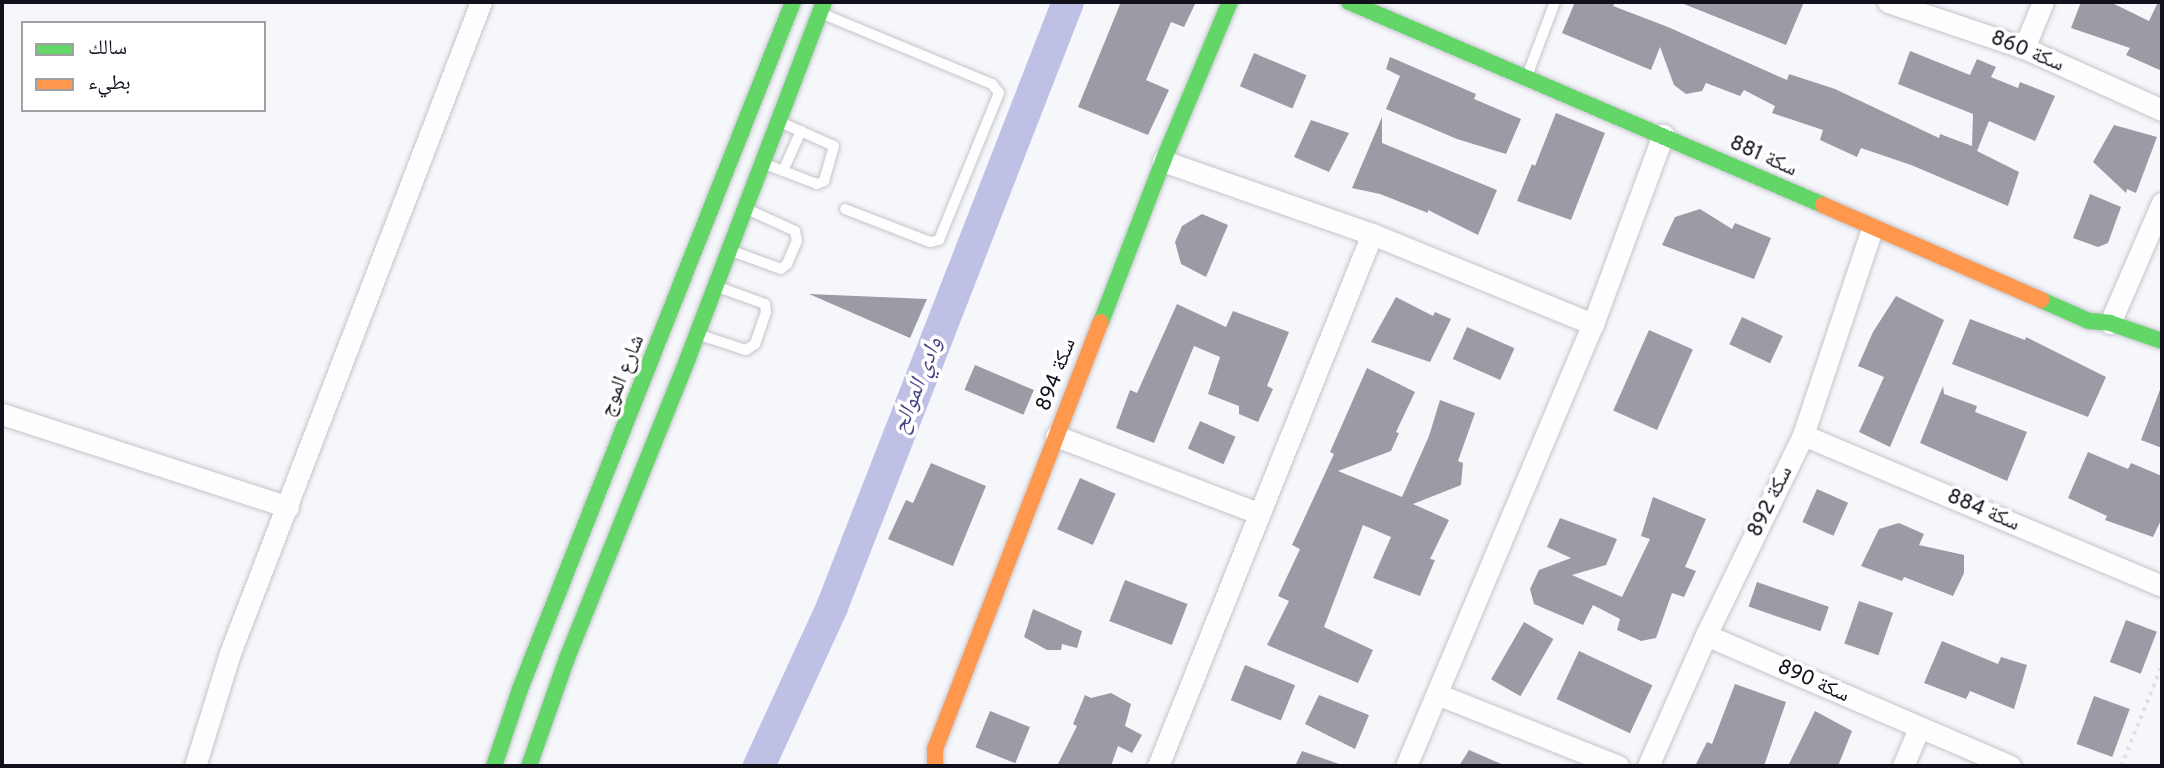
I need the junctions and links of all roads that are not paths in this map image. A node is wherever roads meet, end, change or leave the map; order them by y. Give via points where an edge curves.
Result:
1 (481, 2) edge
2 (793, 2) edge
3 (1230, 2) edge
4 (1349, 2) edge
5 (1555, 2) edge
6 (1888, 2) edge
7 (2043, 2) edge
8 (822, 7) edge
9 (2024, 48) junction
10 (1527, 76) junction
11 (2162, 110) edge
12 (778, 122) junction
13 (801, 131) junction
14 (1662, 135) junction
15 (1163, 161) junction
16 (762, 163) junction
17 (783, 171) junction
18 (2162, 203) edge
19 (745, 208) junction
20 (845, 208) dead end
21 (1872, 229) junction
22 (1372, 234) junction
23 (730, 250) junction
24 (716, 286) junction
25 (2110, 323) junction
26 (1593, 324) junction
27 (697, 334) junction
28 (2162, 341) edge
29 (2, 414) edge
30 (1803, 435) junction
31 (1056, 436) junction
32 (288, 507) junction
33 (1258, 513) junction
34 (2162, 586) edge
35 (1706, 635) junction
36 (1437, 694) junction
37 (1919, 729) junction
38 (195, 766) edge
39 (494, 766) edge
40 (529, 766) edge
41 (935, 766) edge
42 (1158, 766) edge
43 (1406, 766) edge
44 (1618, 766) edge
45 (1648, 766) edge
46 (1903, 766) edge
47 (2010, 766) edge

1 - 32 street
2 - 39 street, شارع الموج via 520,689
3 - 15 street, سكة 894
4 - 10 street, سكة 881
5 - 10 lane
6 - 9 street, سكة 860
7 - 9 street
8 - 12 street
8 - 20 lane via 992,84 999,93 939,240 930,242
9 - 11 street, سكة 860
10 - 14 street, سكة 881
12 - 13 lane
12 - 16 street
13 - 17 lane
13 - 17 lane via 834,146 824,181 817,184
14 - 21 street, سكة 881
14 - 26 street
15 - 22 street
15 - 31 street, سكة 894
16 - 17 lane
16 - 19 street
18 - 25 street
19 - 23 street
19 - 23 lane via 795,231 797,241 781,269
21 - 25 street, سكة 881 via 2088,321
21 - 30 street, سكة 892
22 - 26 street
22 - 33 street
23 - 24 street
24 - 27 street
24 - 27 lane via 765,304 755,344 746,350
25 - 28 street, سكة 881
26 - 36 street
27 - 40 street via 567,658
29 - 32 street
30 - 34 street, سكة 884
30 - 35 street, سكة 892
31 - 33 street
31 - 41 street, سكة 894 via 935,749
32 - 38 street via 230,653
33 - 42 street
35 - 37 street, سكة 890
35 - 45 street, سكة 892
36 - 43 street
36 - 44 street
37 - 46 street
37 - 47 street, سكة 890

